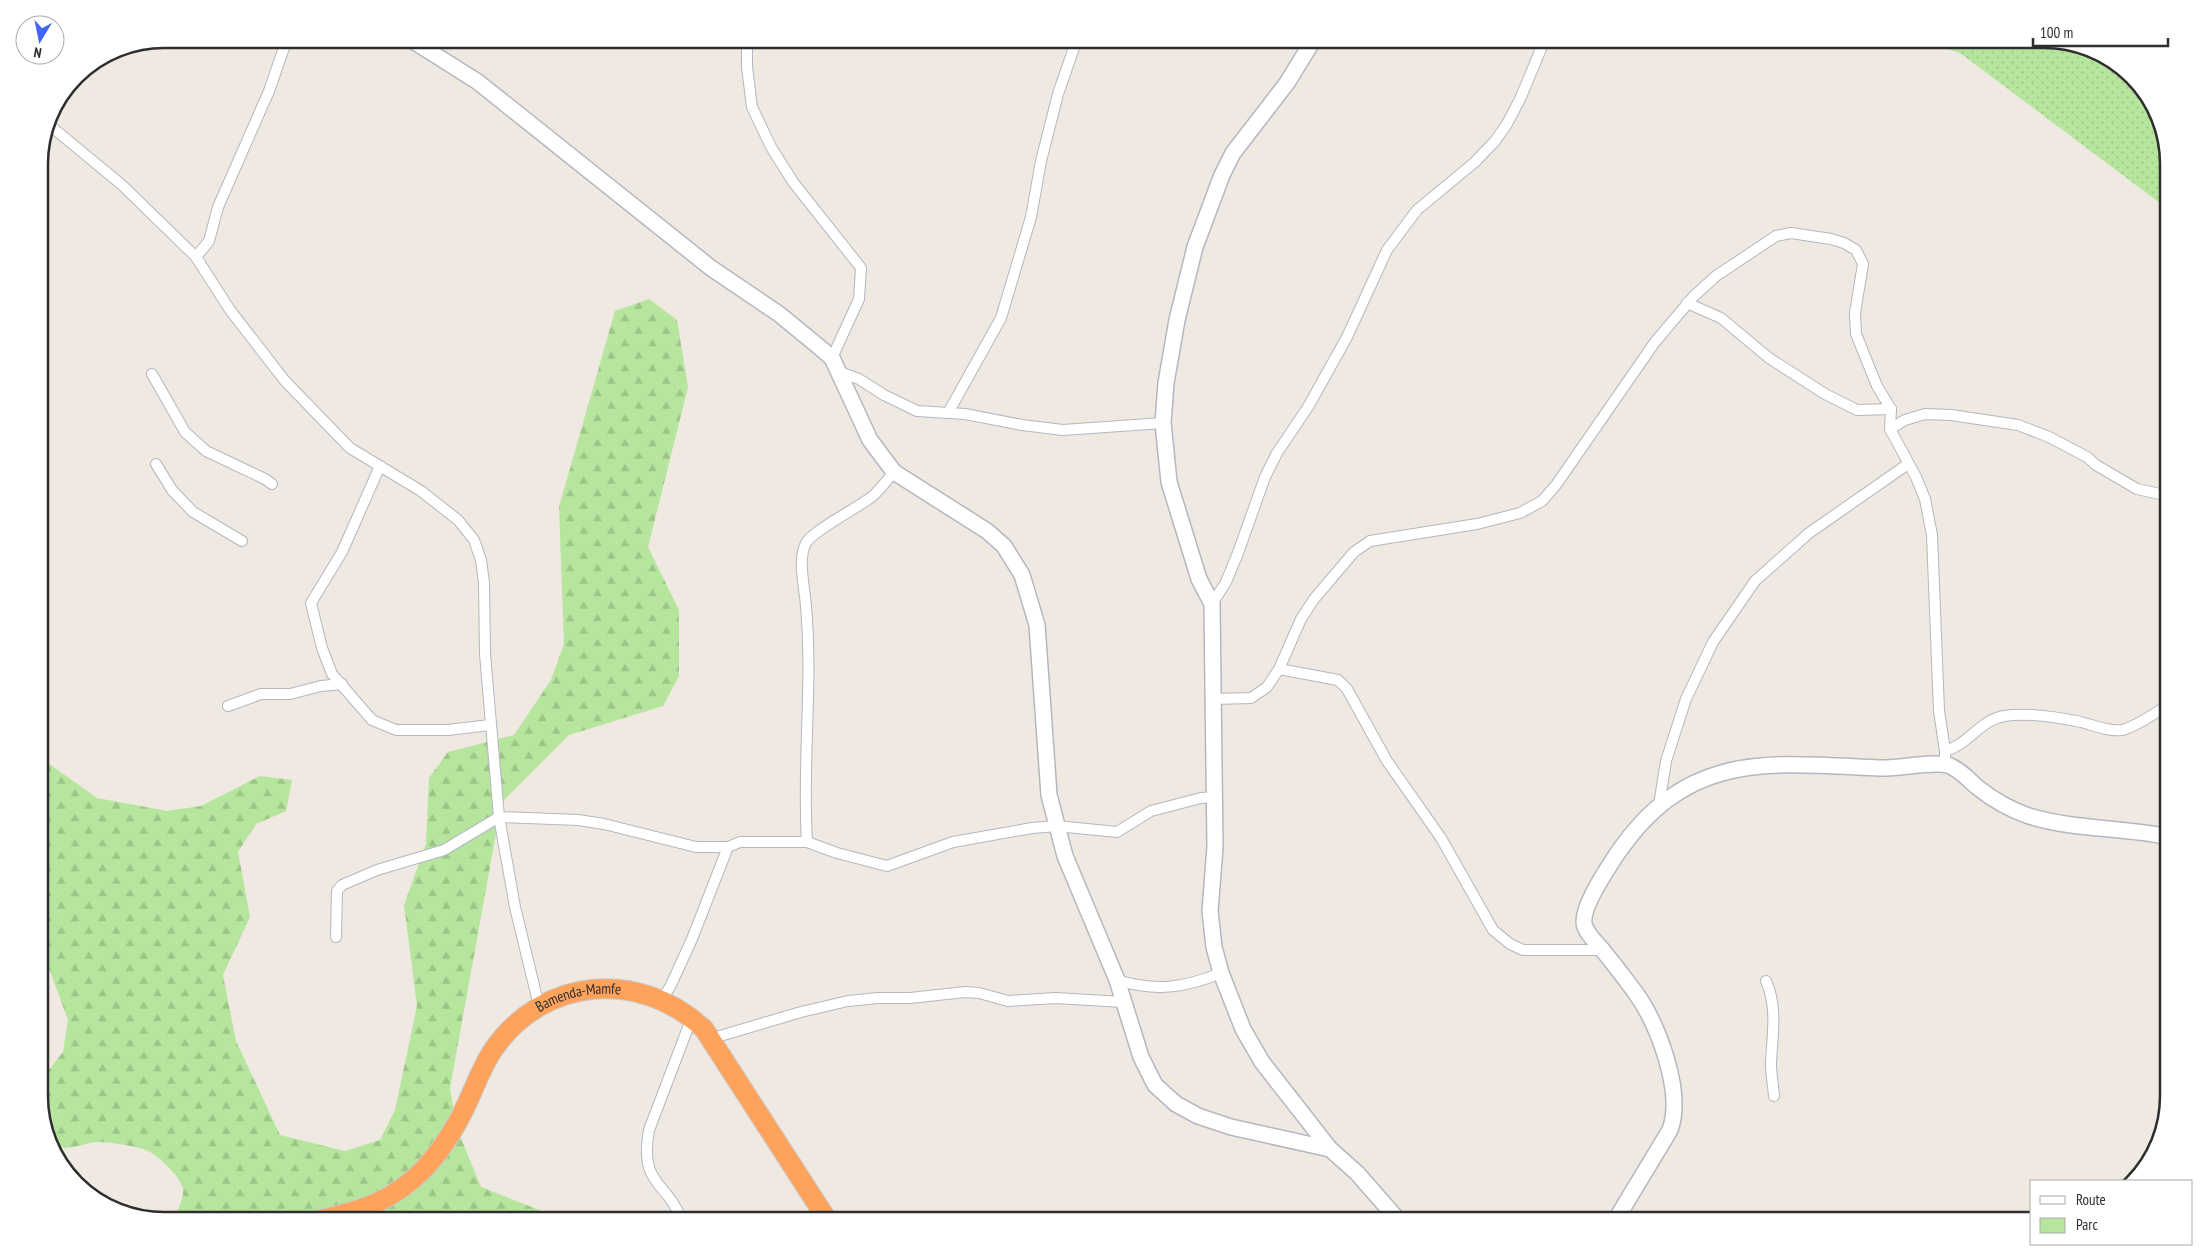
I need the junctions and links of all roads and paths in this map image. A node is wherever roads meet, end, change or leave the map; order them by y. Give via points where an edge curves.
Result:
1 (284, 47) edge
2 (423, 47) edge
3 (747, 47) edge
4 (1074, 47) edge
5 (1309, 47) edge
6 (1543, 47) edge
7 (53, 129) edge
8 (196, 258) junction
9 (1687, 304) junction
10 (835, 365) junction
11 (152, 374) dead end
12 (1891, 408) junction
13 (948, 413) junction
14 (1163, 423) junction
15 (1890, 429) junction
16 (156, 464) dead end
17 (1908, 464) junction
18 (380, 466) junction
19 (894, 472) junction
20 (272, 484) dead end
21 (2160, 494) edge
22 (242, 541) dead end
23 (1212, 604) junction
24 (1279, 669) junction
25 (342, 684) junction
26 (1213, 699) junction
27 (228, 706) dead end
28 (2160, 710) edge
29 (490, 725) junction
30 (1945, 758) junction
31 (1214, 797) junction
32 (1659, 805) junction
33 (499, 817) junction
34 (1057, 826) junction
35 (2160, 835) edge
36 (807, 842) junction
37 (728, 847) junction
38 (336, 938) dead end
39 (1603, 950) junction
40 (1221, 973) junction
41 (1117, 980) junction
42 (1766, 982) dead end
43 (661, 1000) junction
44 (1123, 1002) junction
45 (539, 1006) junction
46 (692, 1017) junction
47 (713, 1040) junction
48 (1774, 1096) dead end
49 (1330, 1149) junction
50 (352, 1212) edge
51 (679, 1212) edge
52 (822, 1212) edge
53 (1392, 1212) edge
54 (1620, 1212) edge

1 - 8 street via 269,91 218,208 209,241
2 - 10 street via 478,82 711,268 779,314
3 - 10 street via 752,107 771,147 793,182 862,268 859,299
4 - 13 street via 1056,104 1031,216 1001,318
5 - 14 street via 1287,82 1232,153 1222,176 1195,247 1185,286 1166,383
6 - 23 street via 1521,97 1499,135 1475,162 1416,210 1387,250 1347,337 1265,477 1226,582
7 - 8 street via 122,186
8 - 18 street via 230,310 285,381 350,448
9 - 12 street via 1720,318 1769,358 1825,394 1857,410
9 - 12 street via 1716,276 1776,236 1790,233 1807,235 1856,250 1863,264 1854,313 1856,334 1877,386
9 - 24 street via 1542,501 1520,513 1477,524 1370,541 1354,552 1314,599 1301,619
10 - 13 street via 917,411
10 - 19 street via 870,440
11 - 20 street via 185,432 206,452
12 - 15 street
13 - 14 street via 1063,430
14 - 23 street via 1169,482 1177,512 1199,579
15 - 17 street
15 - 21 street via 1925,414 1951,414 2018,425 2087,457 2137,489
16 - 22 street via 172,490 193,512
17 - 30 street via 1925,499 1932,535 1939,711
17 - 32 street via 1809,533 1755,580 1713,642 1686,700 1666,761
18 - 25 street via 342,552 311,603 322,648 332,674
18 - 29 street via 421,490 458,520 474,540 484,583
19 - 34 street via 987,531 1004,546 1022,574 1040,640 1049,796
19 - 36 street via 875,494 815,533 804,549 809,636 805,772
23 - 26 street
24 - 26 street via 1267,686 1251,698
24 - 39 street via 1338,680 1347,689 1387,761 1441,838 1493,930 1523,950
25 - 27 street via 290,694 261,694
25 - 29 street via 372,720 396,730 448,730
26 - 31 street
28 - 30 street via 2135,725 2115,730 2056,718 2002,716 1976,730
29 - 33 street
30 - 32 street via 1892,768 1812,764 1754,766 1707,777
30 - 35 street via 1995,799 2027,815 2053,822
31 - 34 street via 1151,811 1117,832
31 - 40 street via 1210,911
32 - 39 street via 1617,855 1584,913 1585,928
33 - 37 street via 578,820 696,847
33 - 38 street via 444,850 377,870 342,885 337,890
33 - 45 street via 515,906
34 - 36 street via 953,842 887,866
34 - 41 street via 1065,856
36 - 37 street via 740,842
37 - 43 street via 688,948
39 - 54 street via 1637,994 1652,1024 1667,1060 1675,1096 1675,1118 1670,1130
40 - 41 street via 1191,985 1162,988
40 - 49 street via 1243,1029 1262,1062
41 - 44 street
42 - 48 street via 1773,996 1771,1065
43 - 45 highway, Bamenda-Mamfe via 622,989 600,988 563,995
43 - 46 highway, Bamenda-Mamfe
44 - 47 street via 1055,998 1008,1000 964,992 878,998 801,1012
44 - 49 street via 1145,1064 1156,1085 1176,1104 1198,1116 1231,1127
45 - 50 highway, Bamenda-Mamfe via 513,1027 494,1050 456,1126 426,1168 398,1193
46 - 47 highway, Bamenda-Mamfe
46 - 51 street via 649,1130 646,1146 649,1172
47 - 52 highway, Bamenda-Mamfe
49 - 53 street

